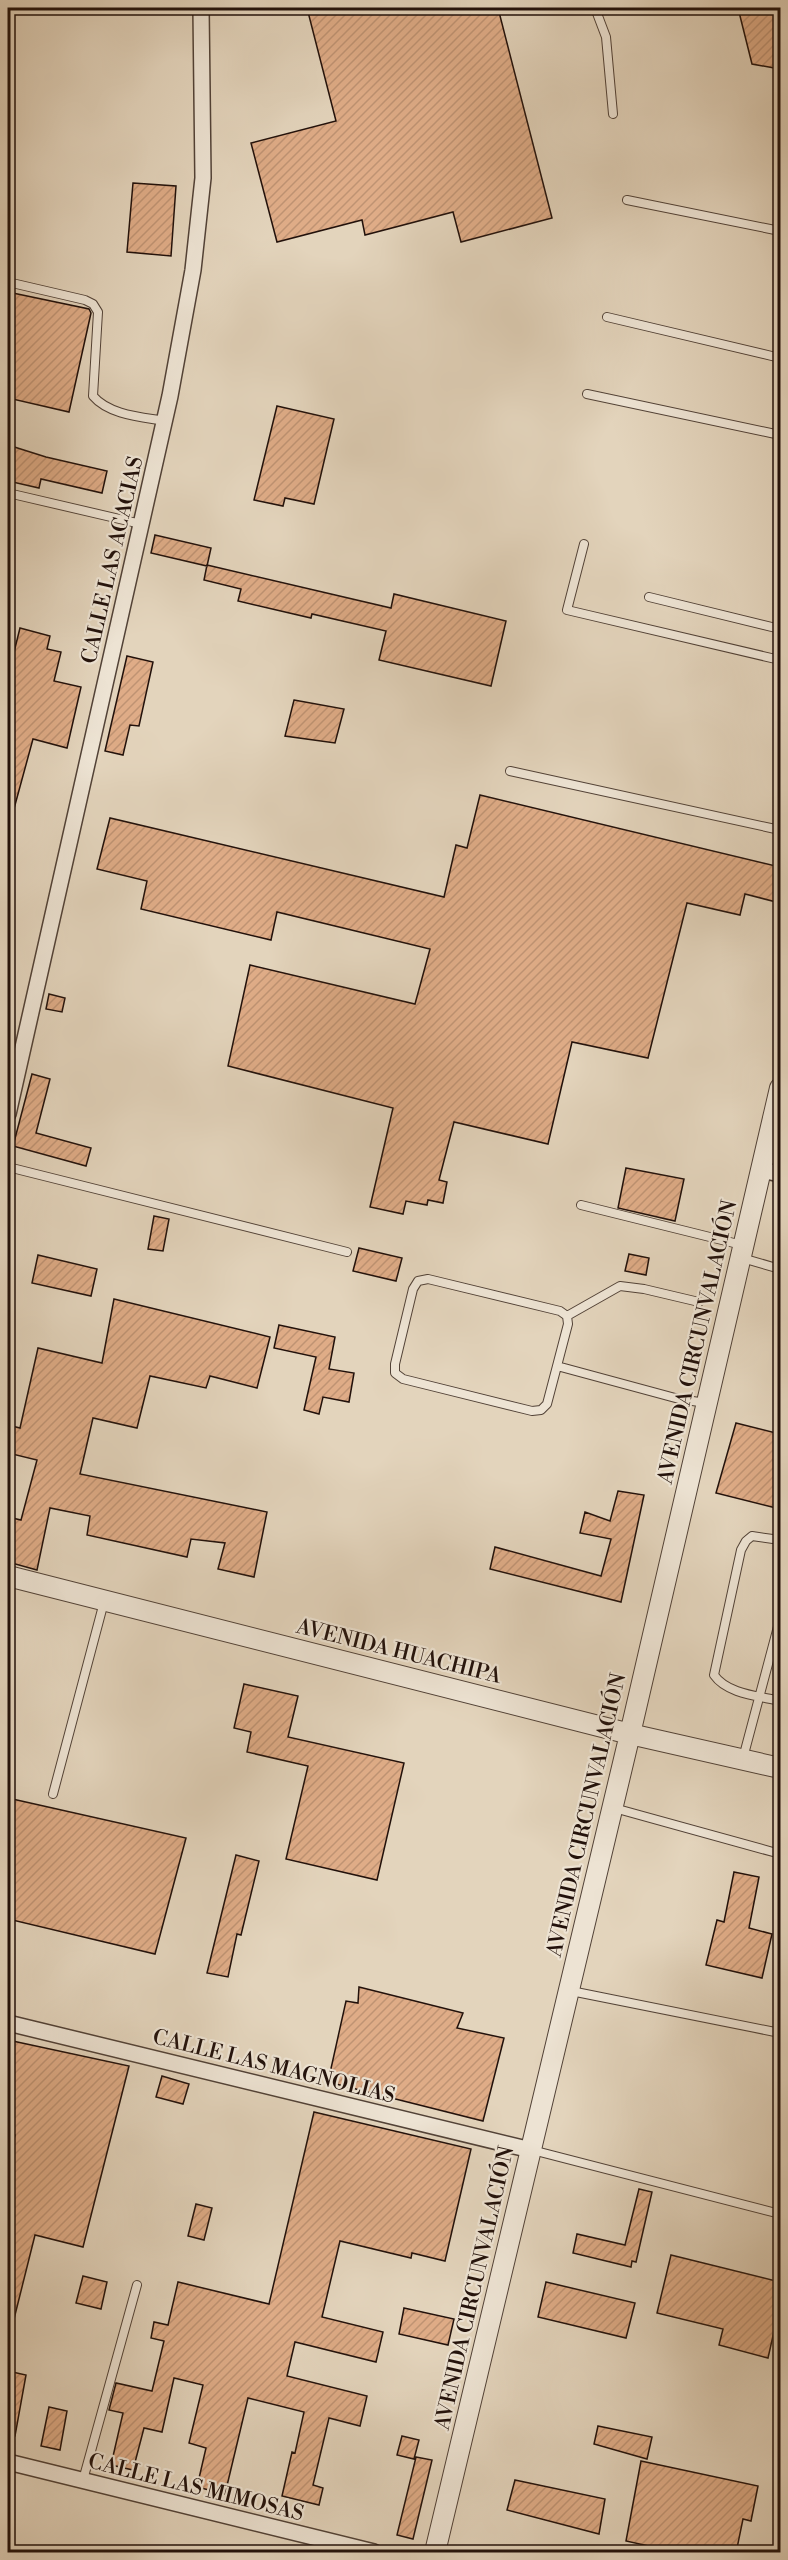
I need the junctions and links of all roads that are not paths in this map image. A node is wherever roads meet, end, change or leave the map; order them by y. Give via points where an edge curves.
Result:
1 (201, 8) edge
2 (595, 8) edge
3 (613, 114) dead end
4 (627, 200) dead end
5 (780, 231) edge
6 (12, 283) dead end
7 (608, 317) dead end
8 (780, 358) edge
9 (587, 394) dead end
10 (165, 421) junction
11 (780, 435) edge
12 (8, 493) edge
13 (141, 524) junction
14 (584, 544) dead end
15 (649, 597) dead end
16 (780, 629) edge
17 (780, 660) edge
18 (510, 771) dead end
19 (780, 830) edge
20 (780, 1088) edge
21 (8, 1114) edge
22 (8, 1167) edge
23 (771, 1172) edge
24 (581, 1205) dead end
25 (347, 1252) dead end
26 (742, 1252) junction
27 (780, 1269) edge
28 (699, 1302) dead end
29 (567, 1316) junction
30 (557, 1366) junction
31 (707, 1403) junction
32 (780, 1540) edge
33 (8, 1576) edge
34 (105, 1601) junction
35 (780, 1619) edge
36 (759, 1696) junction
37 (780, 1701) edge
38 (630, 1734) junction
39 (743, 1759) junction
40 (780, 1768) edge
41 (53, 1794) dead end
42 (613, 1808) junction
43 (773, 1852) dead end
44 (569, 1991) junction
45 (8, 2023) edge
46 (780, 2033) edge
47 (531, 2150) junction
48 (780, 2214) edge
49 (137, 2285) dead end
50 (8, 2462) edge
51 (83, 2480) junction
52 (374, 2553) edge
53 (435, 2553) edge

1 - 10 street, CALLE LAS ACACIAS via 202,178 193,270
2 - 3 lane via 606,37
4 - 5 lane
6 - 10 lane via 93,304 98,312 93,396 104,406
7 - 8 lane
9 - 11 lane
10 - 13 street, CALLE LAS ACACIAS
12 - 13 lane
13 - 21 street, CALLE LAS ACACIAS
14 - 17 lane via 567,610
15 - 16 lane
18 - 19 lane
20 - 23 street, AVENIDA CIRCUNVALACIÓN
22 - 25 lane
23 - 26 street, AVENIDA CIRCUNVALACIÓN
24 - 26 lane
26 - 27 lane
26 - 31 street, AVENIDA CIRCUNVALACIÓN
28 - 29 lane via 620,1286
29 - 30 lane
29 - 30 lane via 428,1278 418,1281 413,1289 395,1364 396,1373 404,1379 532,1411 547,1404
30 - 31 lane
31 - 38 street, AVENIDA CIRCUNVALACIÓN
32 - 36 lane via 752,1536 741,1550 714,1675 729,1688
33 - 34 street, AVENIDA HUACHIPA
34 - 38 street, AVENIDA HUACHIPA
34 - 41 lane
35 - 36 lane
36 - 37 lane
36 - 39 lane
38 - 39 street, AVENIDA HUACHIPA
38 - 42 street, AVENIDA CIRCUNVALACIÓN
39 - 40 street, AVENIDA HUACHIPA
42 - 43 lane
42 - 44 street, AVENIDA CIRCUNVALACIÓN
44 - 46 lane
44 - 47 street, AVENIDA CIRCUNVALACIÓN
45 - 47 street, CALLE LAS MAGNOLIAS
47 - 48 lane
47 - 53 street, AVENIDA CIRCUNVALACIÓN
49 - 51 lane
50 - 51 street, CALLE LAS MIMOSAS
51 - 52 street, CALLE LAS MIMOSAS

